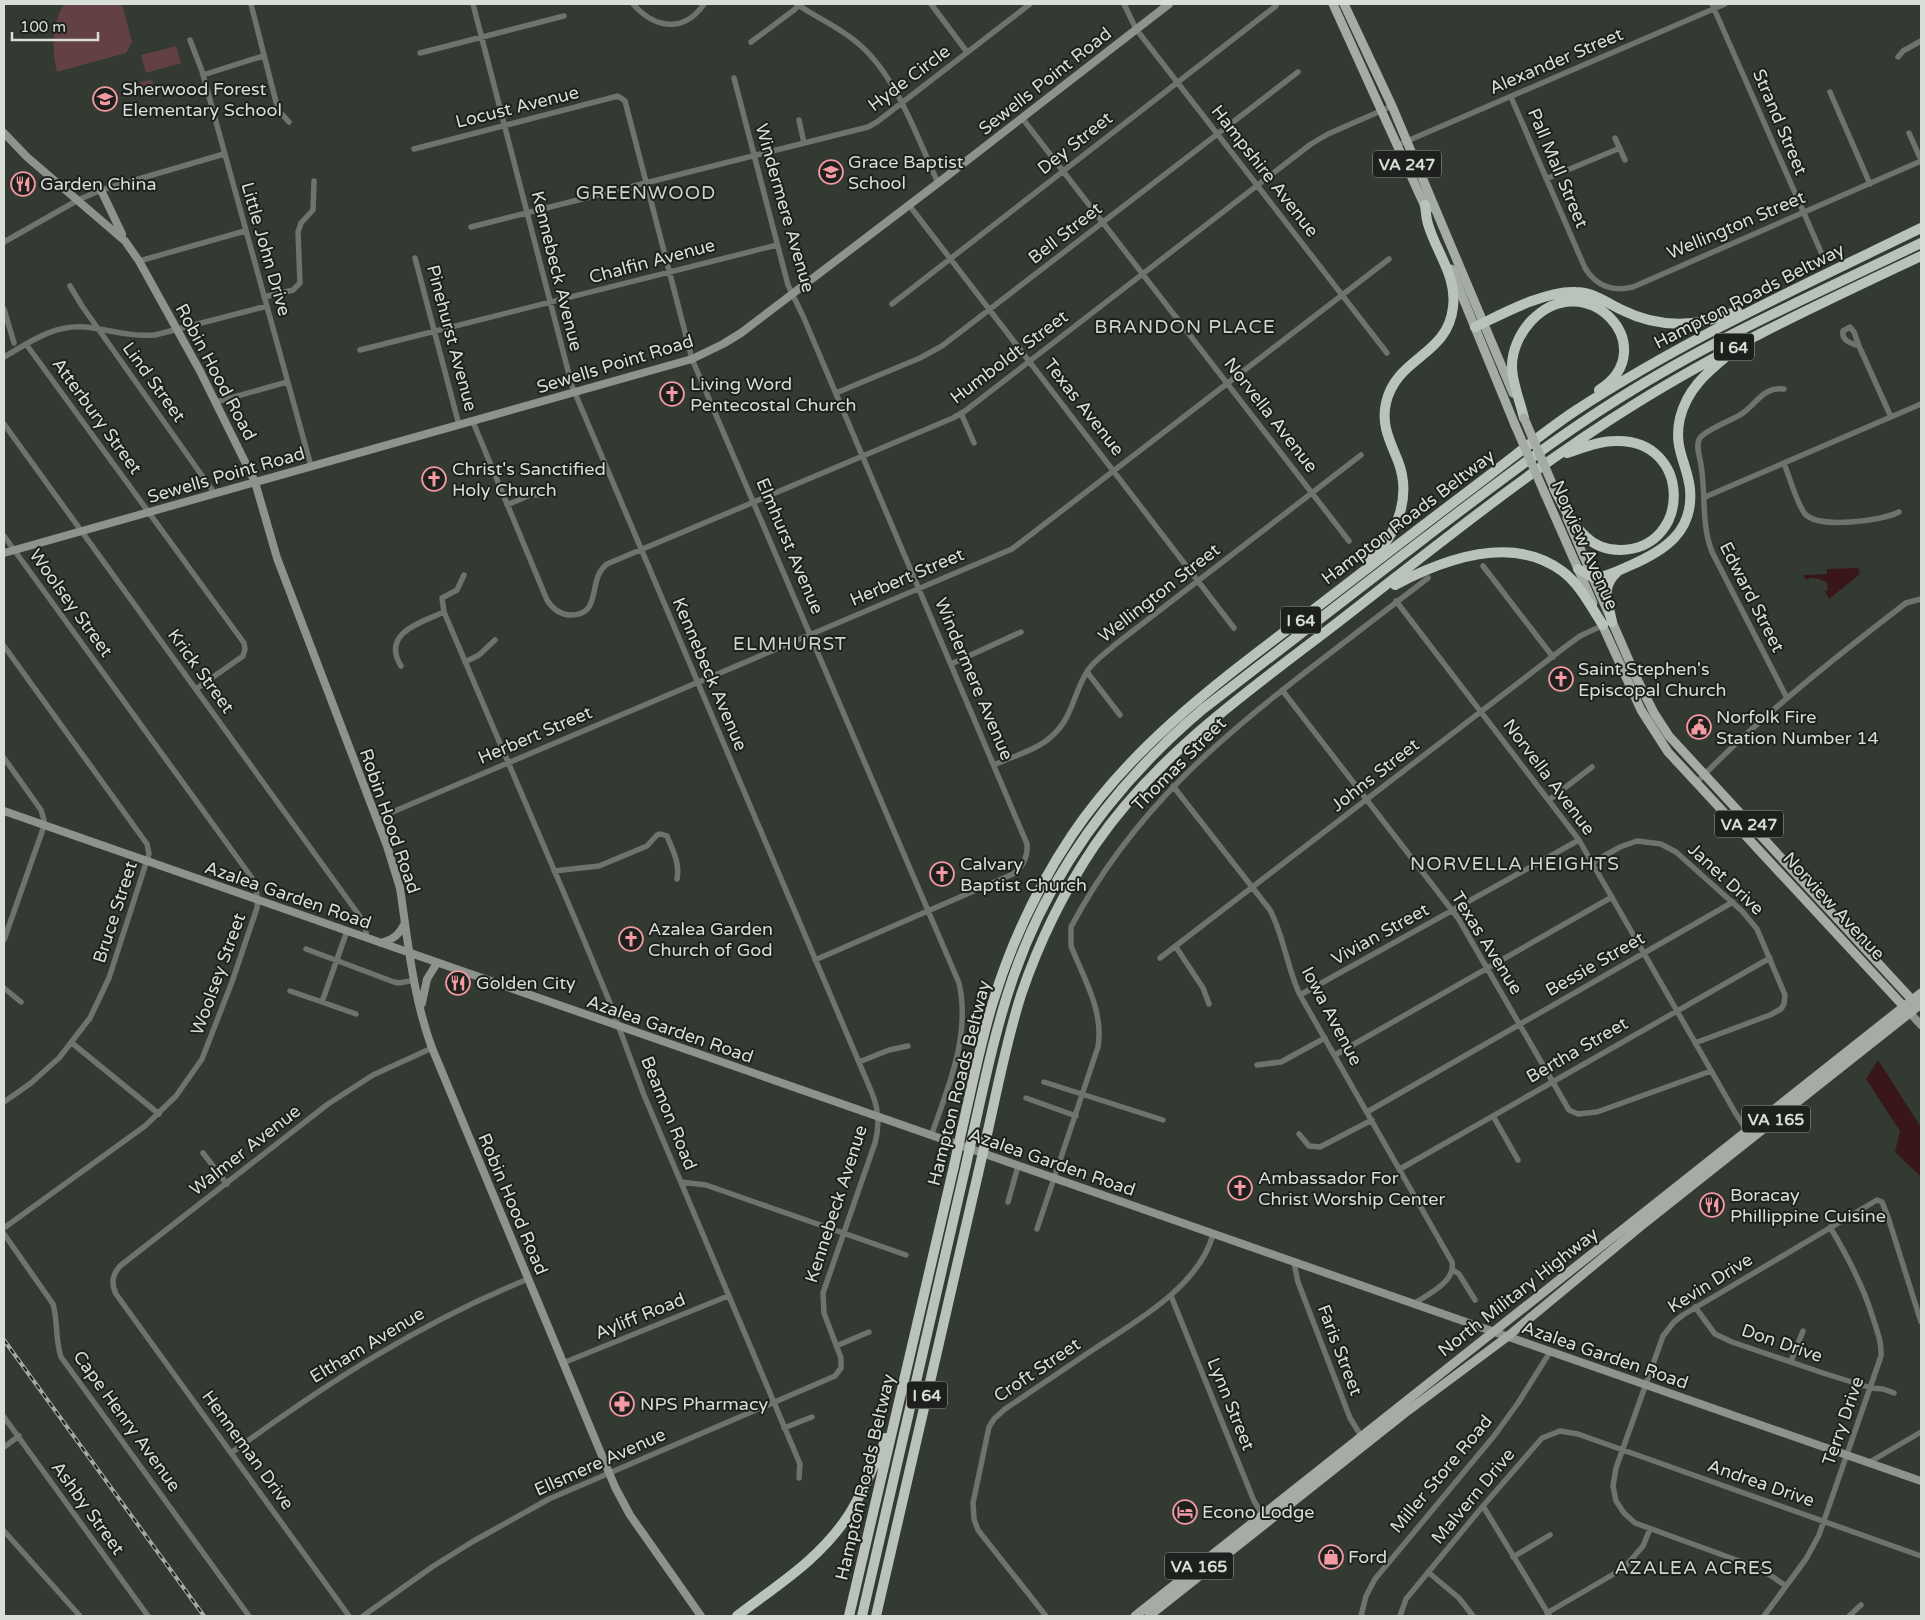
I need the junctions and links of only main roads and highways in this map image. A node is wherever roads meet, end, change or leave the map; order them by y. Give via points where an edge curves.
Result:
1 (1169, 4) edge
2 (1333, 4) edge
3 (1344, 4) edge
4 (4, 134) edge
5 (101, 190) road end
6 (1425, 205) junction
7 (1921, 228) edge
8 (125, 241) junction
9 (1921, 242) edge
10 (1921, 256) edge
11 (1828, 273) junction
12 (1479, 325) junction
13 (1745, 342) junction
14 (1574, 412) junction
15 (1524, 418) junction
16 (1556, 456) junction
17 (255, 482) junction
18 (1554, 488) junction
19 (4, 553) edge
20 (1578, 569) junction
21 (1618, 572) junction
22 (1357, 576) junction
23 (1594, 578) junction
24 (1370, 598) junction
25 (1608, 624) junction
26 (4, 811) edge
27 (405, 923) junction
28 (380, 943) junction
29 (410, 953) junction
30 (437, 963) junction
31 (1921, 993) edge
32 (1918, 1005) edge
33 (1907, 1010) junction
34 (421, 1012) junction
35 (1921, 1025) edge
36 (1750, 1134) junction
37 (1493, 1332) junction
38 (1507, 1337) junction
39 (903, 1386) junction
40 (1364, 1440) junction
41 (1921, 1482) edge
42 (1265, 1518) junction
43 (701, 1616) edge
44 (738, 1616) edge
45 (850, 1616) edge
46 (862, 1616) edge
47 (876, 1616) edge
48 (1135, 1616) edge
49 (1150, 1616) edge

1 - 17 main road, Sewells Point Road via 792,295 723,344 692,359
2 - 6 main road, Norview Avenue / VA 247
3 - 12 main road, Norview Avenue / VA 247 via 1407,141
4 - 8 main road, Robin Hood Road
5 - 8 main road
6 - 12 main road, Norview Avenue / VA 247
6 - 22 highway via 1427,223 1450,276 1453,308 1442,336 1430,350 1399,374 1388,394 1384,422 1400,469 1403,490 1400,513 1389,537
7 - 11 highway, Hampton Roads Beltway / I 64
8 - 17 main road, Robin Hood Road via 178,330
9 - 46 highway, bridge via 1708,348 1583,421 1502,479 1203,708 1133,775 1091,828 1039,915 1005,1003
10 - 13 highway, I 64
11 - 12 highway via 1720,318 1697,324 1644,319 1591,294 1560,292
11 - 14 highway, Hampton Roads Beltway / I 64 via 1690,342
12 - 15 main road, Norview Avenue / VA 247
12 - 20 main road, Norview Avenue / VA 247, bridge via 1515,425
13 - 16 highway, I 64 via 1634,404
13 - 21 highway via 1694,386 1684,405 1678,440 1690,498 1681,528 1661,551
14 - 15 highway via 1610,381 1620,368 1624,349 1620,331 1609,315 1593,304 1576,301 1540,312 1518,340 1512,371
14 - 22 highway, Hampton Roads Beltway / I 64
15 - 18 main road, Norview Avenue / VA 247, bridge
16 - 18 highway via 1604,442 1638,444 1654,452 1666,465 1673,481 1674,498 1667,522 1656,536 1633,548 1616,550 1596,545 1584,536
16 - 24 highway, I 64
17 - 19 main road, Sewells Point Road
17 - 27 main road, Robin Hood Road via 286,584 400,888
18 - 23 main road, Norview Avenue / VA 247
20 - 23 highway
20 - 25 main road, Norview Avenue / VA 247
21 - 23 highway
21 - 25 highway via 1606,589
22 - 39 highway, Hampton Roads Beltway / I 64, bridge via 1164,728 1125,767 1073,833 1036,896 993,1002
23 - 25 main road, Norview Avenue / VA 247
24 - 25 highway via 1448,561 1488,554 1525,554 1544,560 1569,577
24 - 47 highway, I 64, bridge via 1192,736 1139,790 1096,844 1052,919 1029,972 1014,1021
25 - 32 main road, Norview Avenue / VA 247 via 1658,720 1680,750
25 - 33 main road, Norview Avenue / VA 247 via 1641,710 1668,752
26 - 28 main road, Azalea Garden Road
27 - 28 main road via 394,939
27 - 29 main road, Robin Hood Road
28 - 29 main road, Azalea Garden Road
29 - 30 main road, Azalea Garden Road
29 - 34 main road, Robin Hood Road
30 - 34 main road via 424,988
30 - 37 main road, Azalea Garden Road
31 - 32 main road, North Military Highway / VA 165
32 - 33 main road, North Military Highway / VA 165
33 - 35 main road, Norview Avenue
33 - 36 main road, North Military Highway / VA 165
34 - 43 main road, Robin Hood Road via 432,1048 609,1472 630,1515
36 - 37 main road, North Military Highway / VA 165
36 - 38 main road, North Military Highway / VA 165
37 - 38 main road, Azalea Garden Road
37 - 40 main road, North Military Highway / VA 165
38 - 40 main road, North Military Highway / VA 165
38 - 41 main road, Azalea Garden Road
39 - 44 highway via 893,1407 883,1448 836,1533 807,1564
39 - 45 highway, Hampton Roads Beltway / I 64
40 - 42 main road, North Military Highway / VA 165
42 - 48 main road, North Military Highway / VA 165
42 - 49 main road, North Military Highway / VA 165

